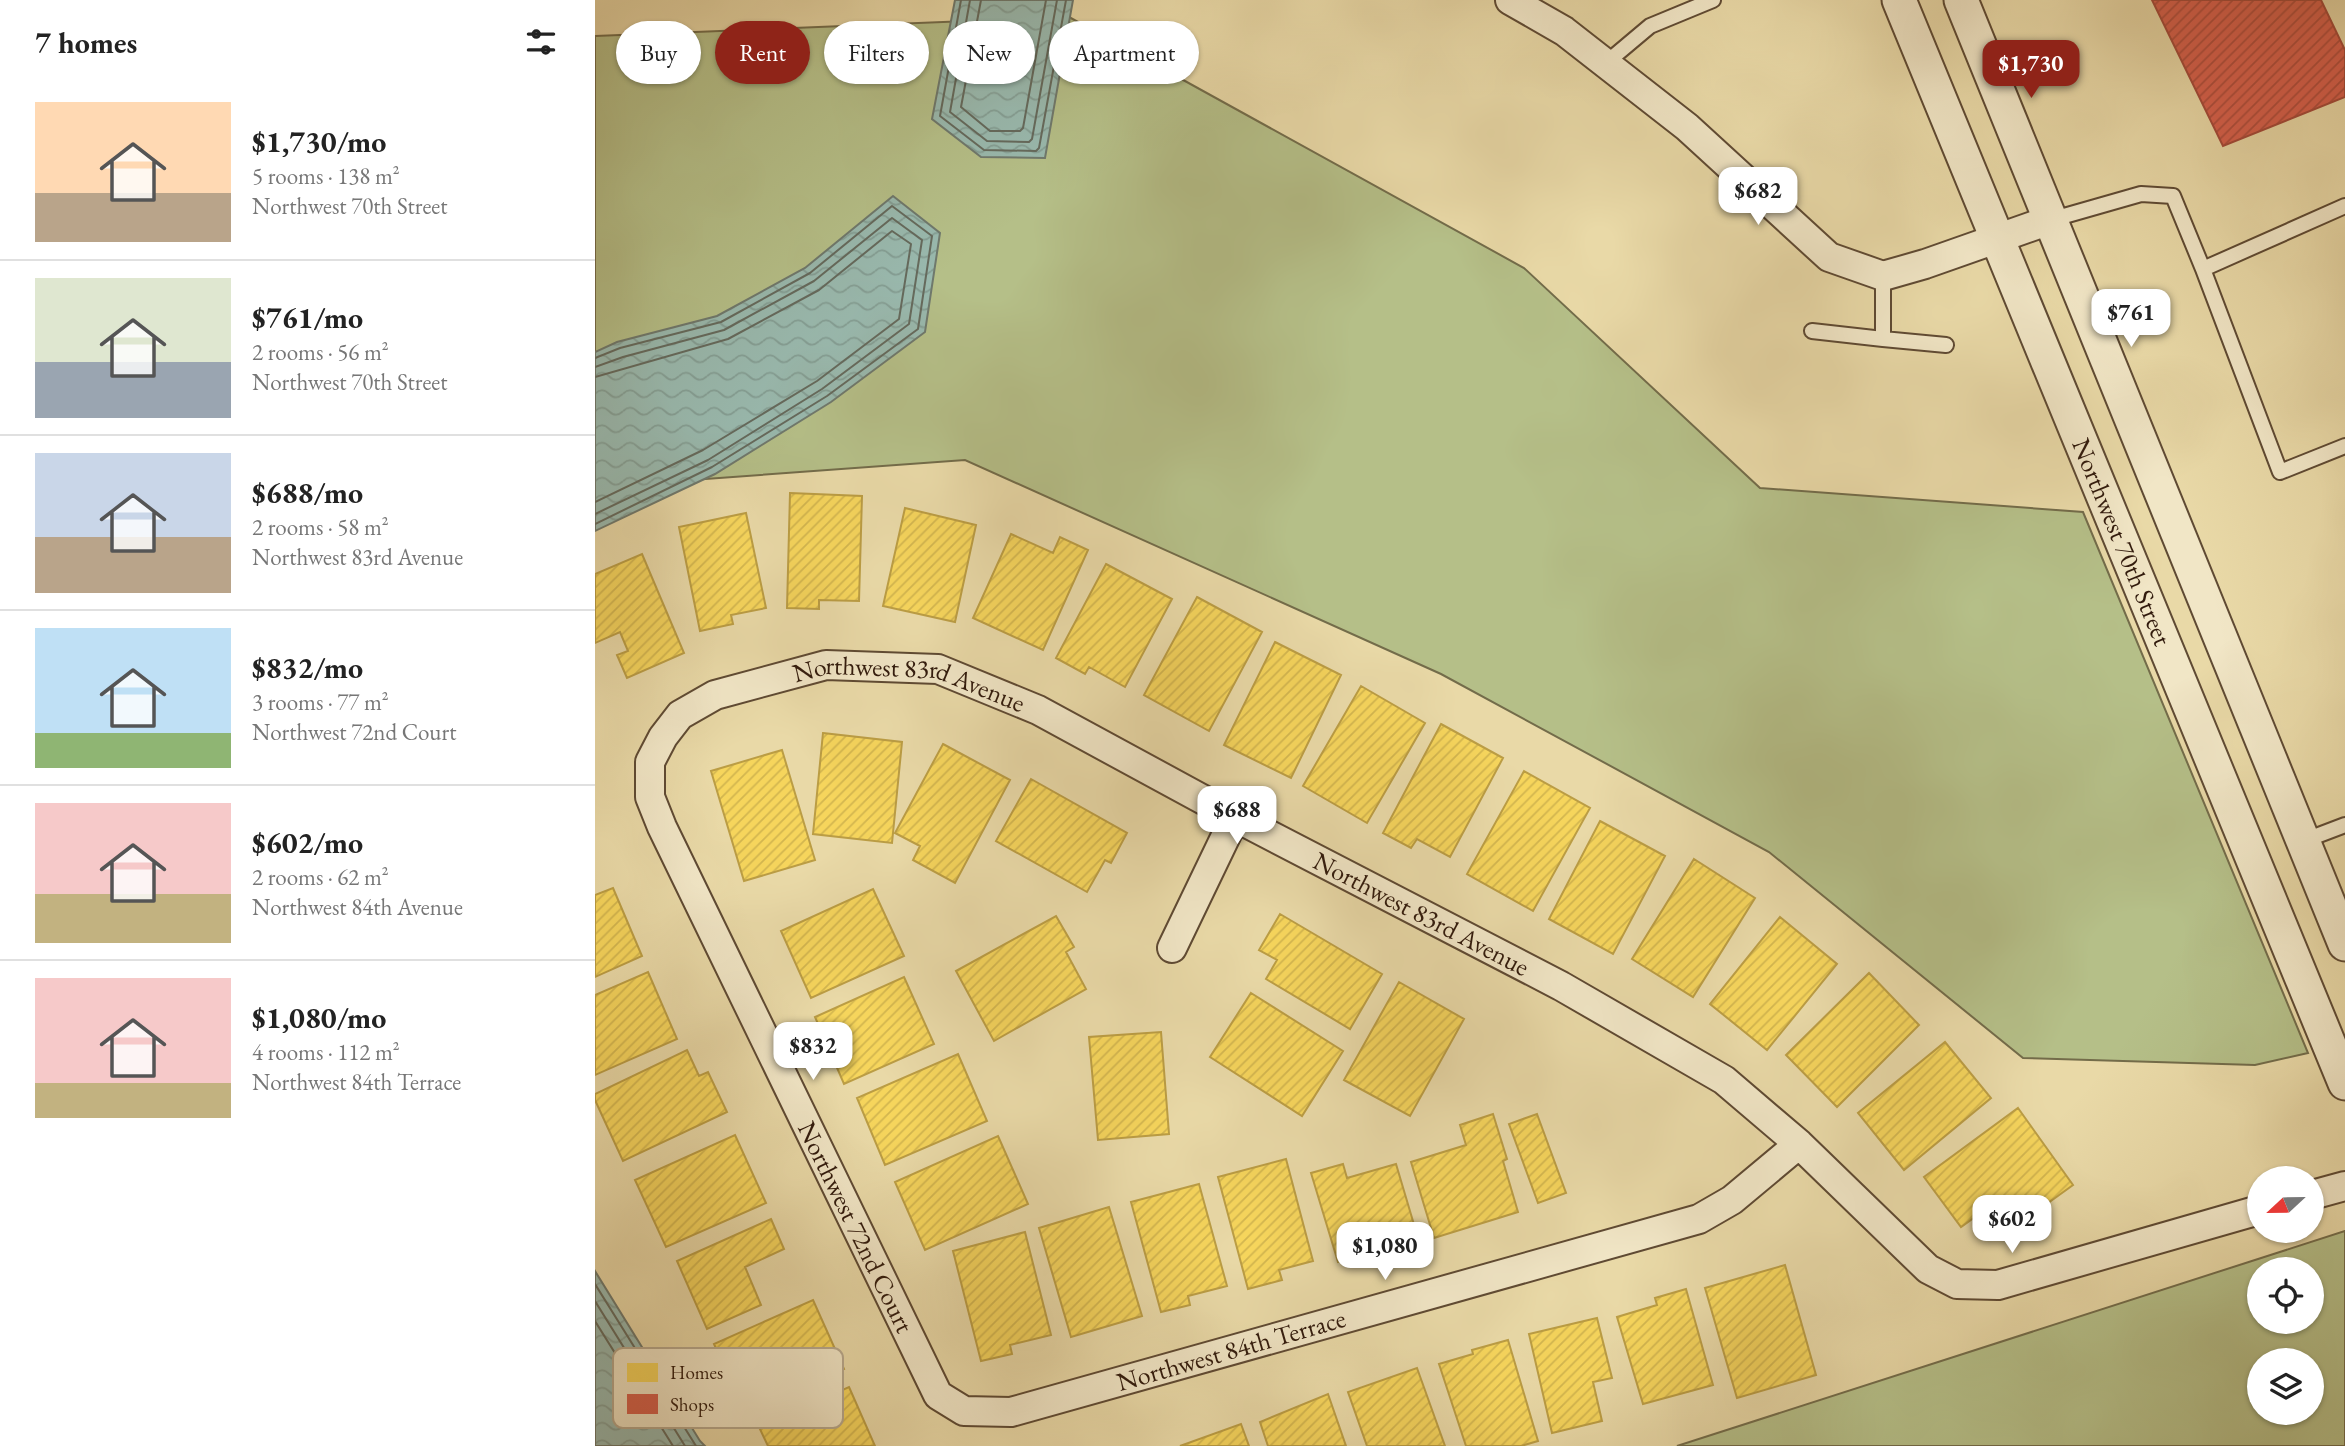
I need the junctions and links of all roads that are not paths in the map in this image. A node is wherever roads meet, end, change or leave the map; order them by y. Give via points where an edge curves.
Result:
1 (1510, 0) edge
2 (1713, 0) edge
3 (1899, 0) edge
4 (1961, 0) edge
5 (1606, 63) junction
6 (2345, 206) edge
7 (2050, 220) junction
8 (1996, 239) junction
9 (2203, 269) junction
10 (1883, 276) junction
11 (1812, 331) dead end
12 (1883, 339) junction
13 (1946, 345) dead end
14 (2345, 446) edge
15 (650, 762) joint
16 (1235, 817) junction
17 (2345, 825) edge
18 (2304, 841) junction
19 (2345, 944) edge
20 (1172, 948) dead end
21 (2345, 1083) edge
22 (1799, 1143) junction
23 (2345, 1186) edge
24 (2324, 1192) edge
25 (2247, 1213) edge
26 (964, 1410) joint

1 - 5 street via 1564,31
2 - 5 lane via 1650,26
3 - 8 street, Northwest 70th Street
4 - 7 street, Northwest 70th Street
5 - 10 street via 1687,127 1829,257
6 - 9 lane
7 - 8 street
7 - 9 lane via 2141,194 2173,195
7 - 18 street, Northwest 70th Street
8 - 10 street
8 - 21 street, Northwest 70th Street
9 - 14 lane via 2280,472
10 - 12 lane
11 - 12 lane
12 - 13 lane
15 - 16 street, Northwest 83rd Avenue via 680,715 715,695 826,665 937,669 1038,710
15 - 26 street, Northwest 72nd Court via 650,797 668,840 938,1395
16 - 20 street
16 - 22 street, Northwest 83rd Avenue via 1561,986 1713,1073
17 - 18 lane
18 - 19 street, Northwest 70th Street
22 - 25 street, Northwest 83rd Avenue via 1928,1269 1957,1284 1998,1285
22 - 26 street, Northwest 84th Terrace via 1732,1200 1699,1219 1011,1412
23 - 24 street

